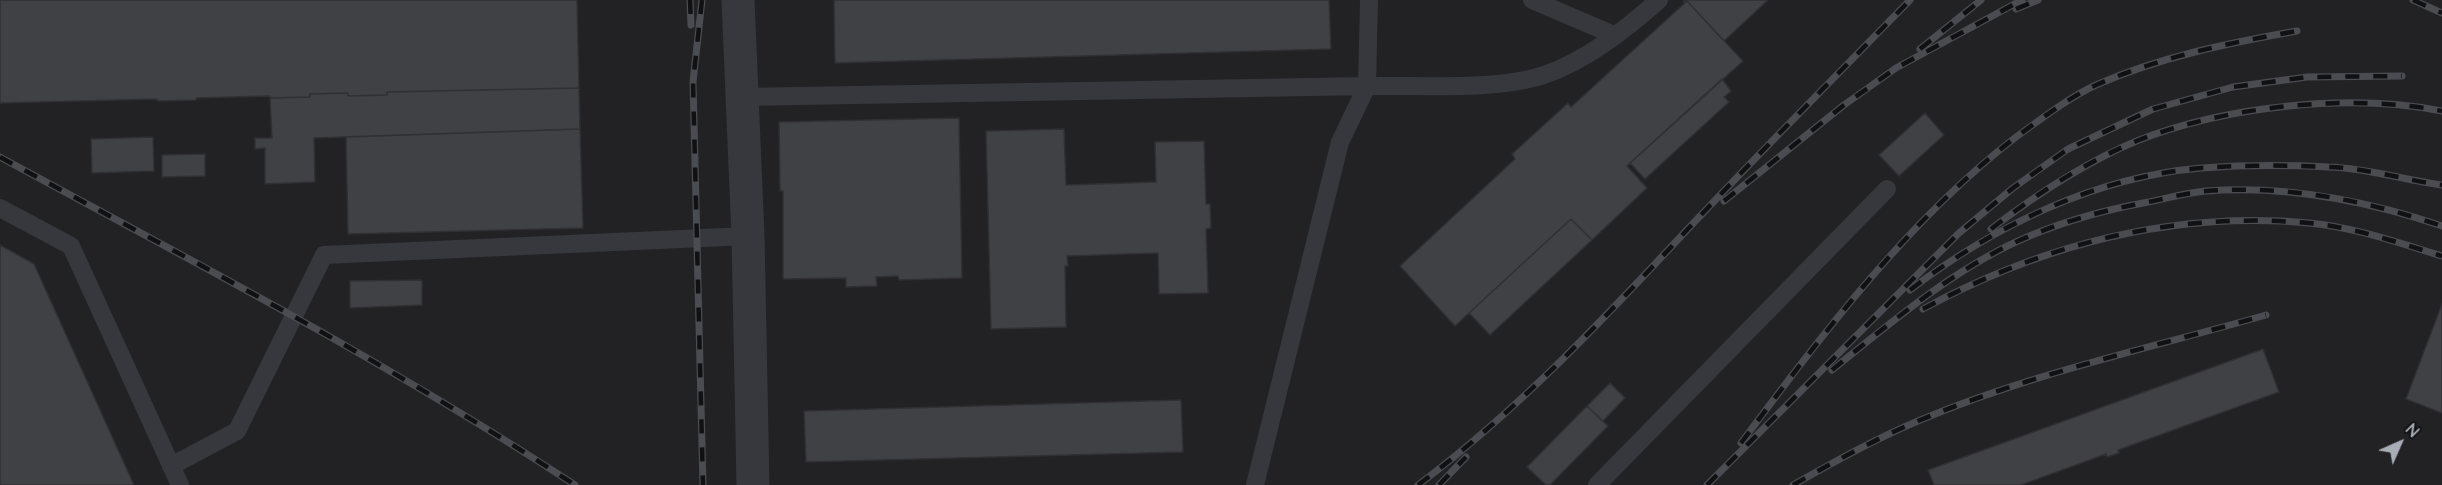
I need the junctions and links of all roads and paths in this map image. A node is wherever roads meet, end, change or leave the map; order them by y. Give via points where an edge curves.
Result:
1 (738, 0) edge
2 (1370, 0) edge
3 (1532, 0) edge
4 (1659, 0) edge
5 (1614, 35) junction
6 (1367, 86) junction
7 (742, 97) junction
8 (1887, 189) dead end
9 (0, 208) edge
10 (748, 236) junction
11 (171, 466) junction
12 (180, 485) edge
13 (753, 485) edge
14 (1255, 485) edge
15 (1597, 485) edge

1 - 7 street
2 - 6 lane
3 - 5 lane
4 - 5 lane
5 - 6 lane via 1576,61 1523,80
6 - 7 lane
6 - 14 lane via 1340,142
7 - 10 street
8 - 15 lane
9 - 11 lane via 71,246
10 - 11 lane via 324,255 237,431
10 - 13 street
11 - 12 lane

